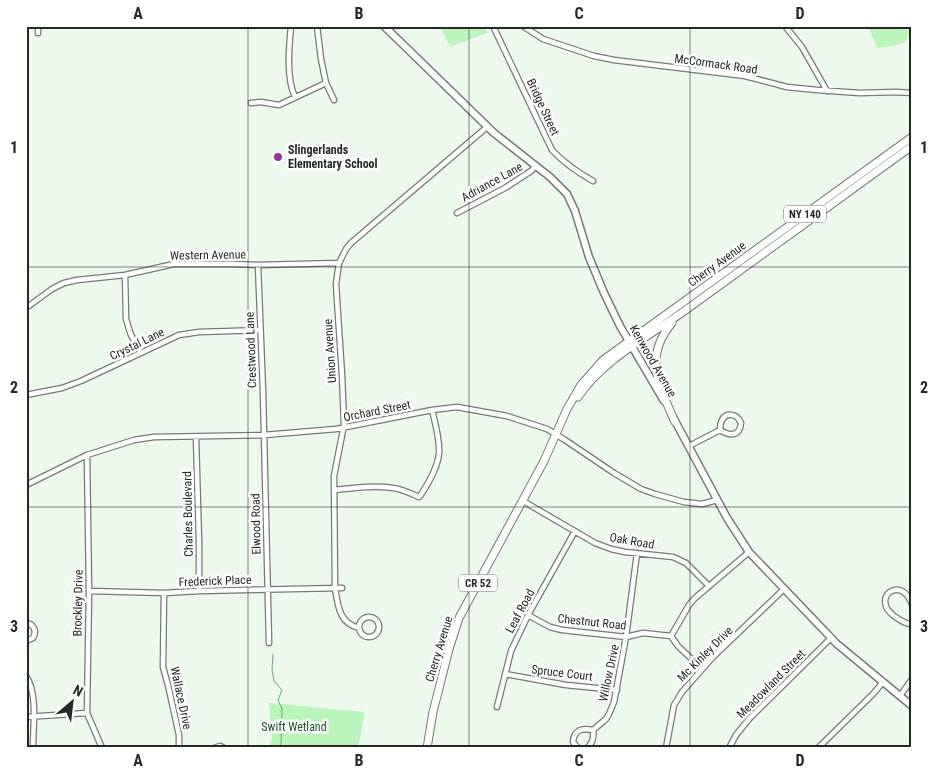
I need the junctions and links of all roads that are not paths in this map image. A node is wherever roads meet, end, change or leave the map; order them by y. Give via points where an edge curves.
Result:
1 (38, 26) edge
2 (292, 26) edge
3 (317, 26) edge
4 (384, 26) edge
5 (493, 26) edge
6 (523, 26) edge
7 (785, 26) edge
8 (38, 33) dead end
9 (326, 83) junction
10 (827, 91) junction
11 (912, 93) edge
12 (295, 97) junction
13 (334, 100) dead end
14 (251, 103) dead end
15 (487, 127) junction
16 (912, 137) edge
17 (912, 146) edge
18 (536, 166) junction
19 (593, 181) dead end
20 (457, 213) dead end
21 (339, 263) junction
22 (258, 265) junction
23 (125, 275) junction
24 (26, 308) edge
25 (680, 315) junction
26 (260, 330) junction
27 (630, 344) junction
28 (141, 352) junction
29 (26, 395) edge
30 (432, 410) junction
31 (675, 422) junction
32 (343, 428) junction
33 (720, 430) junction
34 (557, 431) junction
35 (264, 435) junction
36 (196, 437) junction
37 (689, 446) junction
38 (87, 455) junction
39 (26, 485) edge
40 (334, 490) junction
41 (717, 500) junction
42 (523, 501) junction
43 (575, 531) junction
44 (749, 552) junction
45 (637, 553) junction
46 (708, 586) junction
47 (335, 588) junction
48 (342, 588) dead end
49 (267, 589) junction
50 (784, 589) junction
51 (88, 591) junction
52 (199, 591) junction
53 (164, 593) junction
54 (912, 604) edge
55 (528, 615) junction
56 (26, 623) edge
57 (912, 624) edge
58 (360, 628) junction
59 (671, 636) junction
60 (626, 637) junction
61 (831, 638) junction
62 (26, 641) edge
63 (269, 643) dead end
64 (702, 669) junction
65 (505, 674) junction
66 (26, 676) edge
67 (912, 679) edge
68 (883, 682) junction
69 (617, 690) junction
70 (900, 696) junction
71 (912, 706) edge
72 (497, 707) dead end
73 (87, 713) junction
74 (26, 717) edge
75 (33, 717) junction
76 (593, 730) junction
77 (33, 748) edge
78 (102, 748) edge
79 (179, 748) edge
80 (214, 748) edge
81 (224, 748) edge
82 (427, 748) edge
83 (578, 748) edge
84 (587, 748) edge
85 (666, 748) edge
86 (728, 748) edge
87 (818, 748) edge

1 - 8 street
2 - 12 street via 290,70
3 - 9 street
4 - 15 main road, Kenwood Avenue
5 - 19 street, Bridge Street via 552,150
6 - 10 street, McCormack Road via 543,39 594,56 738,75 787,87
7 - 10 street
9 - 12 street
9 - 13 street
10 - 11 street, McCormack Road
12 - 14 street via 278,105
15 - 18 main road, Kenwood Avenue
15 - 21 street, Union Avenue via 352,243
16 - 27 main road, Cherry Avenue / NY 140
17 - 25 main road, Cherry Avenue / NY 140
18 - 20 street, Adriance Lane via 504,188
18 - 27 main road, Kenwood Avenue via 555,181 572,202 593,268
21 - 22 street, Western Avenue
21 - 32 street, Union Avenue via 336,284
22 - 23 street, Western Avenue via 174,264
22 - 26 street, Crestwood Lane
23 - 24 street, Western Avenue via 64,283
23 - 28 street via 126,319
25 - 27 main road, Cherry Avenue / CR 52
25 - 31 main road, NY 140 via 662,335 656,357 658,380
26 - 28 street, Crystal Lane via 188,333
26 - 35 street, Crestwood Lane
27 - 31 main road, Kenwood Avenue / NY 140
27 - 34 main road, Cherry Avenue / CR 52 via 590,381
28 - 29 street, Crystal Lane via 81,382
30 - 32 street, Orchard Street
30 - 34 street, Orchard Street via 472,409
30 - 40 street via 439,454 419,497 381,487
31 - 37 main road, Kenwood Avenue / NY 140
32 - 35 street, Orchard Street
32 - 40 street, Union Avenue
33 - 33 street via 736,433 740,429 740,421 729,414 721,422
33 - 37 street
34 - 41 street, Orchard Street via 641,489 684,502 702,504
34 - 42 main road, Cherry Avenue / CR 52
35 - 36 street, Orchard Street
35 - 49 street, Elwood Road
36 - 38 street, Orchard Street via 154,436
36 - 52 street, Charles Boulevard
37 - 41 main road, Kenwood Avenue / NY 140
38 - 39 street, Orchard Street
38 - 51 street, Brockley Drive
40 - 47 street, Union Avenue
41 - 44 main road, Kenwood Avenue / NY 140
42 - 43 street, Oak Road
42 - 82 main road, Cherry Avenue / CR 52 via 459,618 435,705
43 - 45 street, Oak Road via 611,549
43 - 55 street, Leaf Road
44 - 46 street
44 - 50 main road, Kenwood Avenue / NY 140
45 - 46 street, Oak Road via 673,557 686,563
45 - 60 street, Willow Drive
46 - 59 street via 689,604
47 - 48 street, Frederick Place
47 - 49 street, Frederick Place
47 - 58 street, Union Avenue via 343,618
49 - 52 street, Frederick Place
49 - 63 street, Elwood Road
50 - 61 main road, Kenwood Avenue / NY 140
50 - 64 street, Mc Kinley Drive
51 - 53 street, Frederick Place
51 - 73 street, Brockley Drive
52 - 53 street, Frederick Place
53 - 79 street, Wallace Drive via 162,667 179,735
54 - 57 street via 904,591 894,589 886,595 886,608 891,614
55 - 60 street, Chestnut Road via 562,630
55 - 65 street, Leaf Road via 511,651
56 - 62 street via 32,624 35,632 33,638
58 - 58 street, Union Avenue via 364,636 370,637 376,634 379,625 375,619 366,618
59 - 60 street, Chestnut Road via 643,633
59 - 64 street
60 - 69 street, Willow Drive
61 - 68 main road, Kenwood Avenue / NY 140
61 - 86 street, Meadowland Street via 749,719
64 - 85 street, Mc Kinley Drive via 674,705
65 - 69 street, Spruce Court
65 - 72 street, Leaf Road
66 - 75 street via 33,691
67 - 70 street
68 - 70 main road, Kenwood Avenue / NY 140
68 - 87 street
69 - 76 street, Willow Drive via 609,714
70 - 71 main road, Kenwood Avenue / NY 140
73 - 75 street
73 - 78 street, Brockley Drive
74 - 75 street
75 - 77 street
76 - 83 street, Willow Drive via 576,731 573,742
76 - 84 street, Willow Drive via 591,744
80 - 81 street

